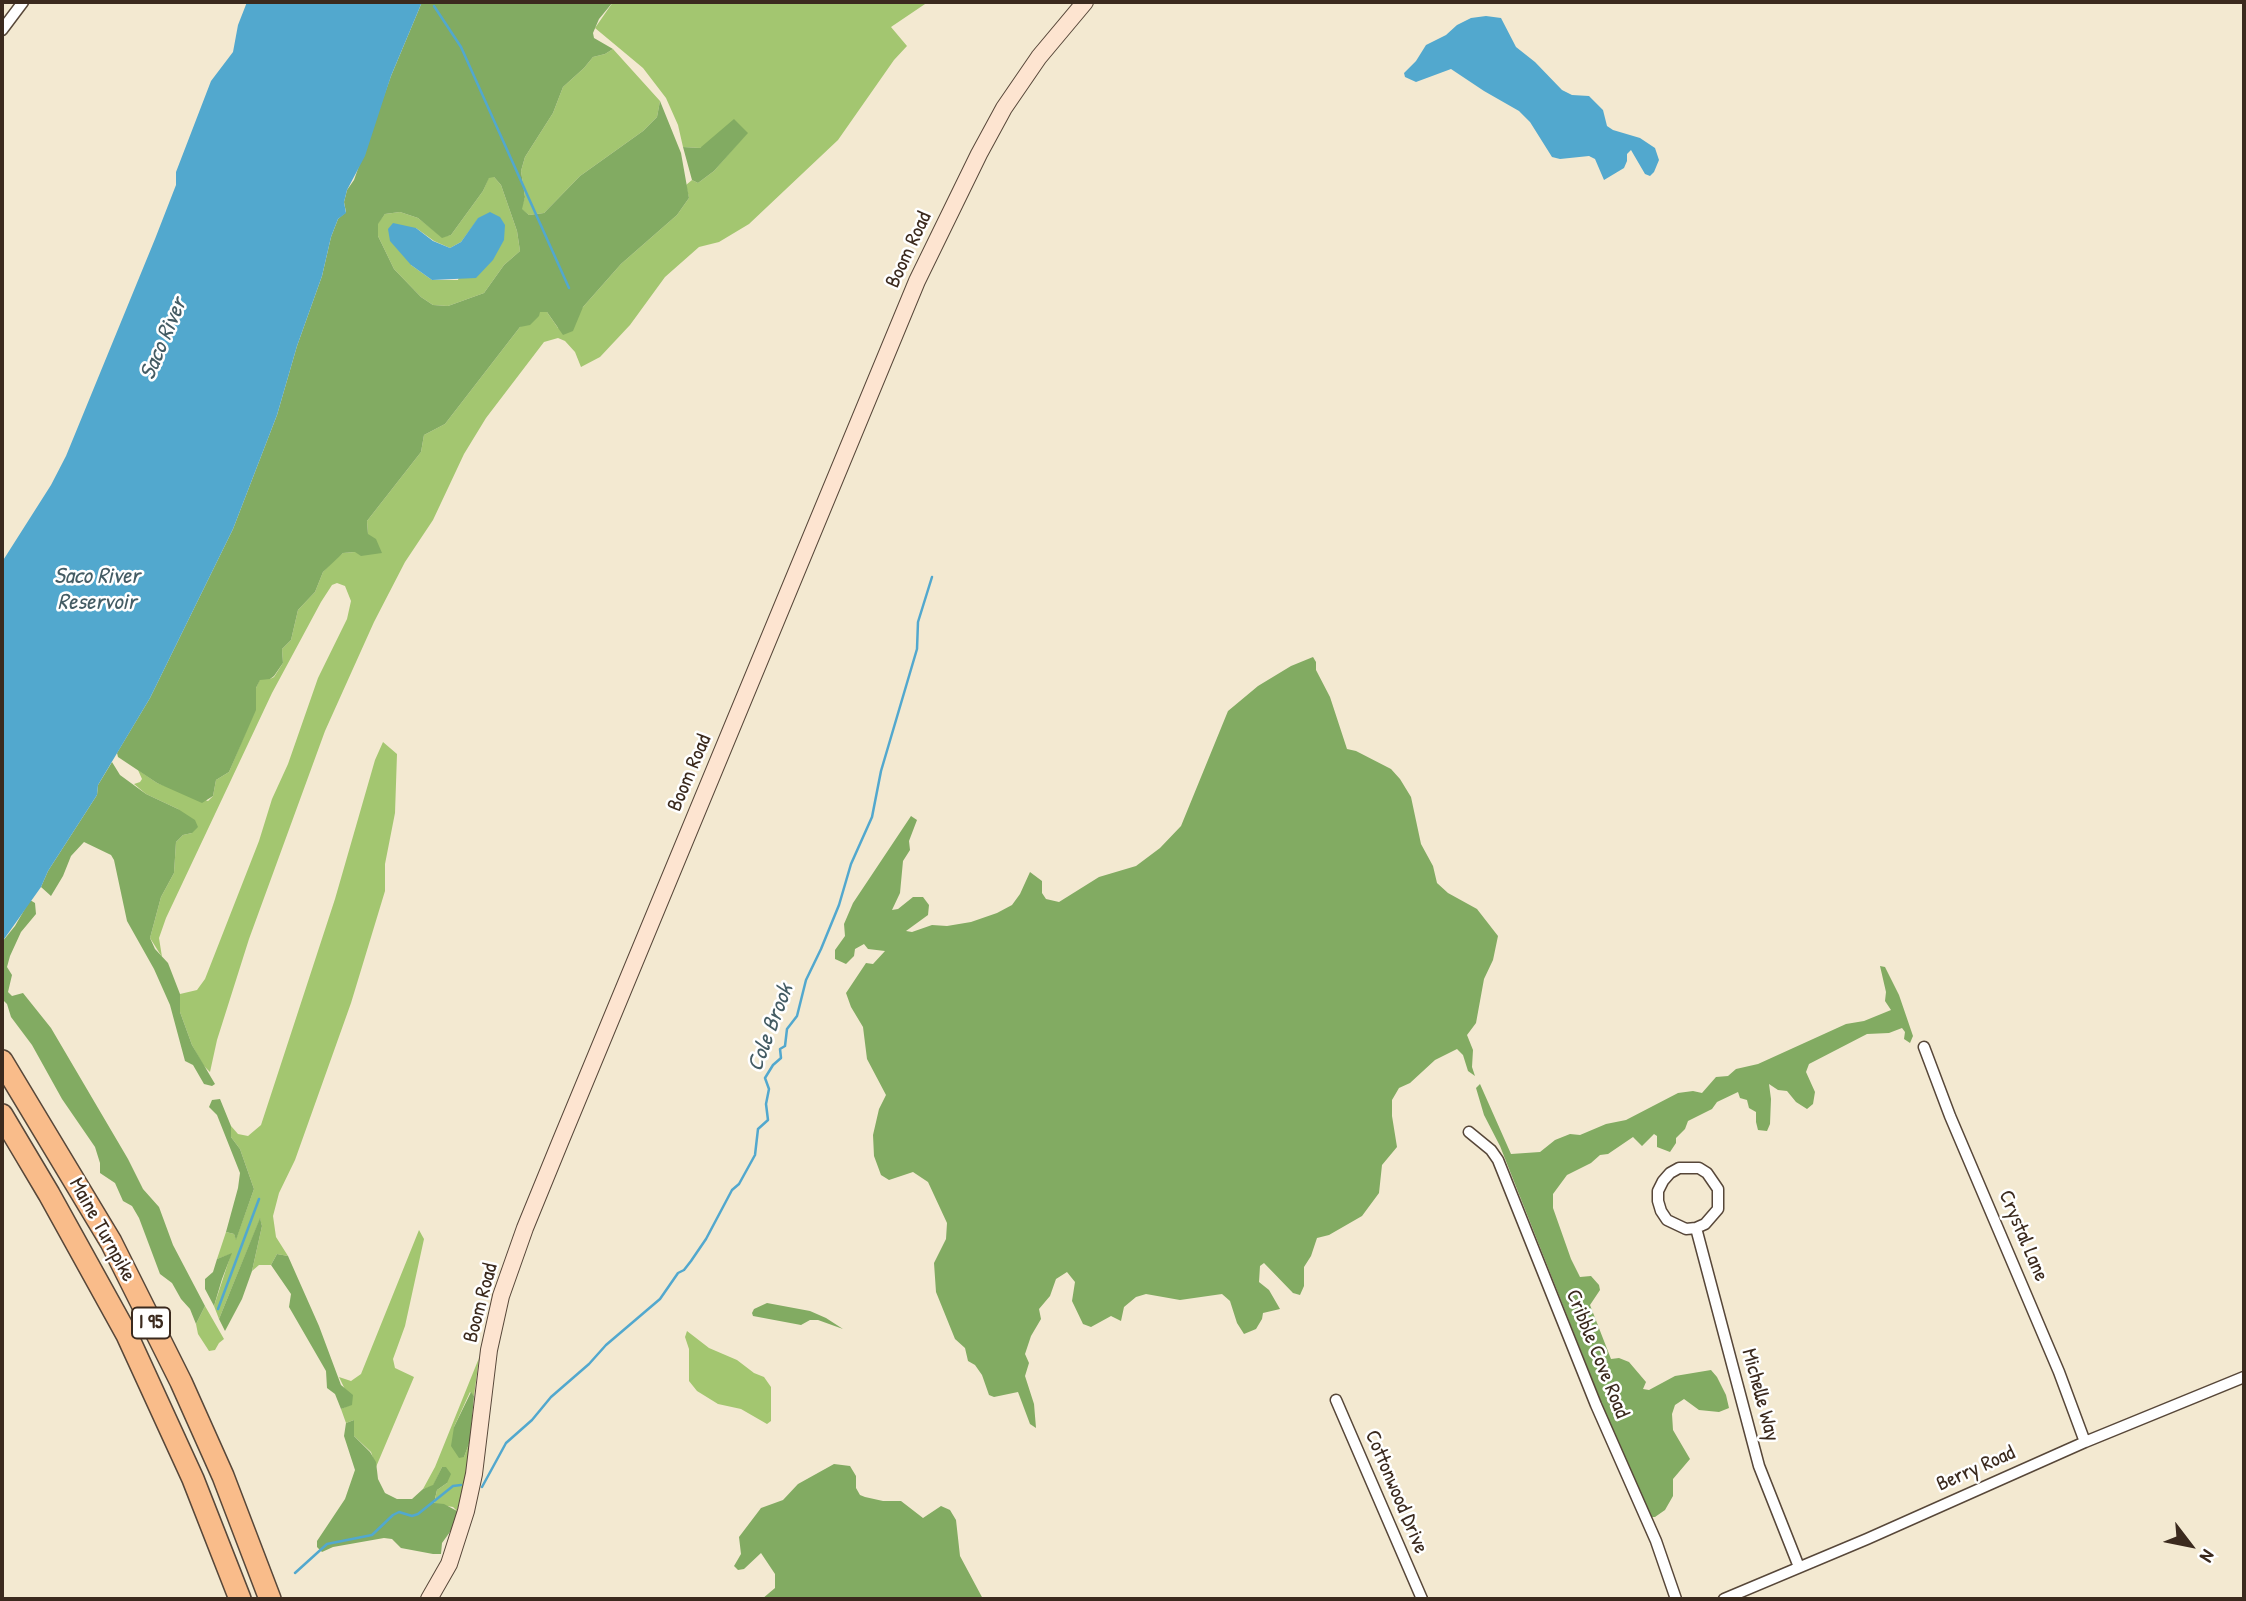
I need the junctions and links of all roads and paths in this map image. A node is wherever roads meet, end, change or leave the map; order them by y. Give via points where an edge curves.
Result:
1 (23, 2) edge
2 (1085, 2) edge
3 (2, 30) edge
4 (1924, 1047) dead end
5 (2, 1061) edge
6 (2, 1115) edge
7 (1469, 1132) dead end
8 (1696, 1228) junction
9 (2244, 1377) edge
10 (1336, 1400) dead end
11 (2085, 1442) junction
12 (1800, 1567) junction
13 (240, 1599) edge
14 (270, 1599) edge
15 (429, 1599) edge
16 (1422, 1599) edge
17 (1676, 1599) edge
18 (1724, 1599) edge

1 - 3 street
2 - 15 street, Boom Road via 1046,48 998,118 917,281 581,1089 501,1296 463,1523 445,1573
4 - 11 street, Crystal Lane
5 - 14 highway, Maine Turnpike / I 95 via 111,1242 176,1370
6 - 13 highway, Maine Turnpike / I 95 via 127,1335 193,1479
7 - 17 street, Cribble Cove Road via 1498,1160
8 - 8 street via 1718,1209 1718,1189 1699,1168 1679,1168 1658,1191 1661,1211 1676,1226
8 - 12 street, Michelle Way via 1759,1466
9 - 11 street, Berry Road
10 - 16 street, Cottonwood Drive
11 - 12 street, Berry Road
12 - 18 street, Berry Road

